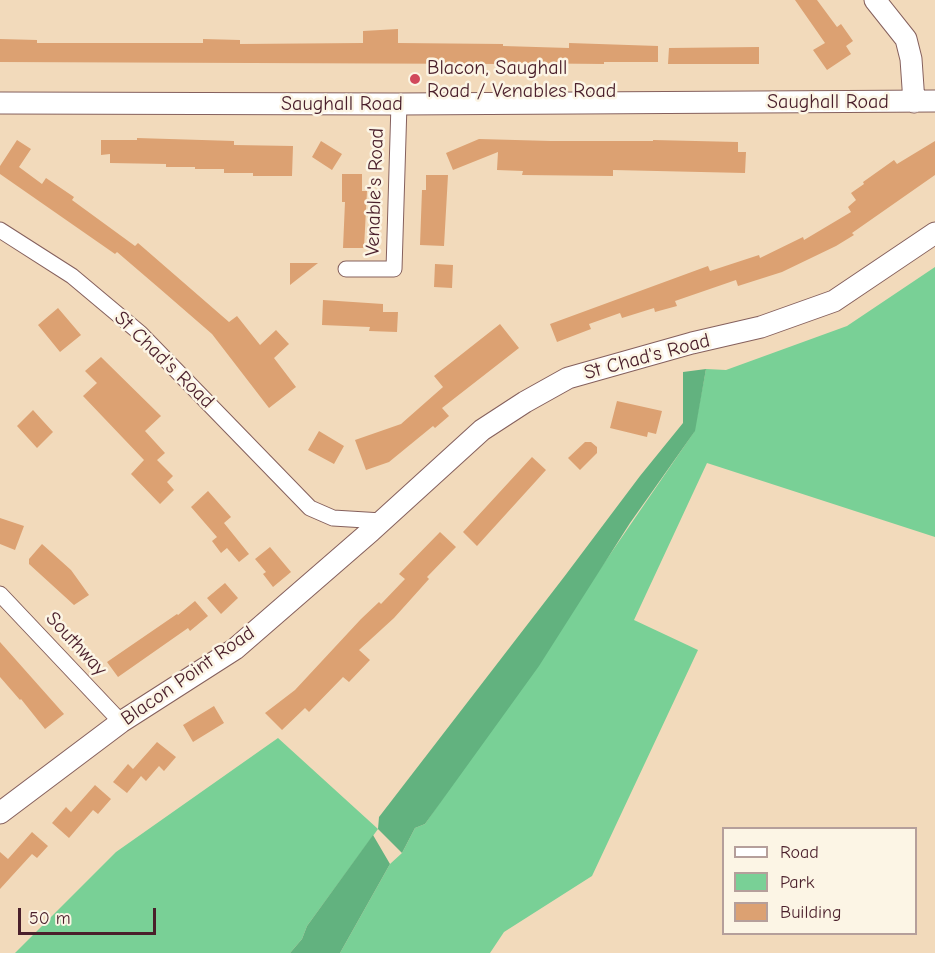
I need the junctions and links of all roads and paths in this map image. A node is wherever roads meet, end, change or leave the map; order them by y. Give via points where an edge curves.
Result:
1 (875, 0) edge
2 (925, 101) edge
3 (0, 104) edge
4 (399, 104) junction
5 (0, 231) edge
6 (935, 233) edge
7 (346, 269) dead end
8 (376, 526) junction
9 (0, 594) edge
10 (121, 722) junction
11 (0, 813) edge

1 - 2 street via 906,39
2 - 4 street, Saughall Road
3 - 4 street, Saughall Road
4 - 7 street, Venable's Road via 394,269
5 - 8 street, St Chad's Road via 72,276 140,333 310,508 333,518
6 - 8 street, St Chad's Road via 834,301 761,327 568,378 482,430
8 - 10 street, Blacon Point Road via 235,649
9 - 10 street, Southway
10 - 11 street, Blacon Point Road

